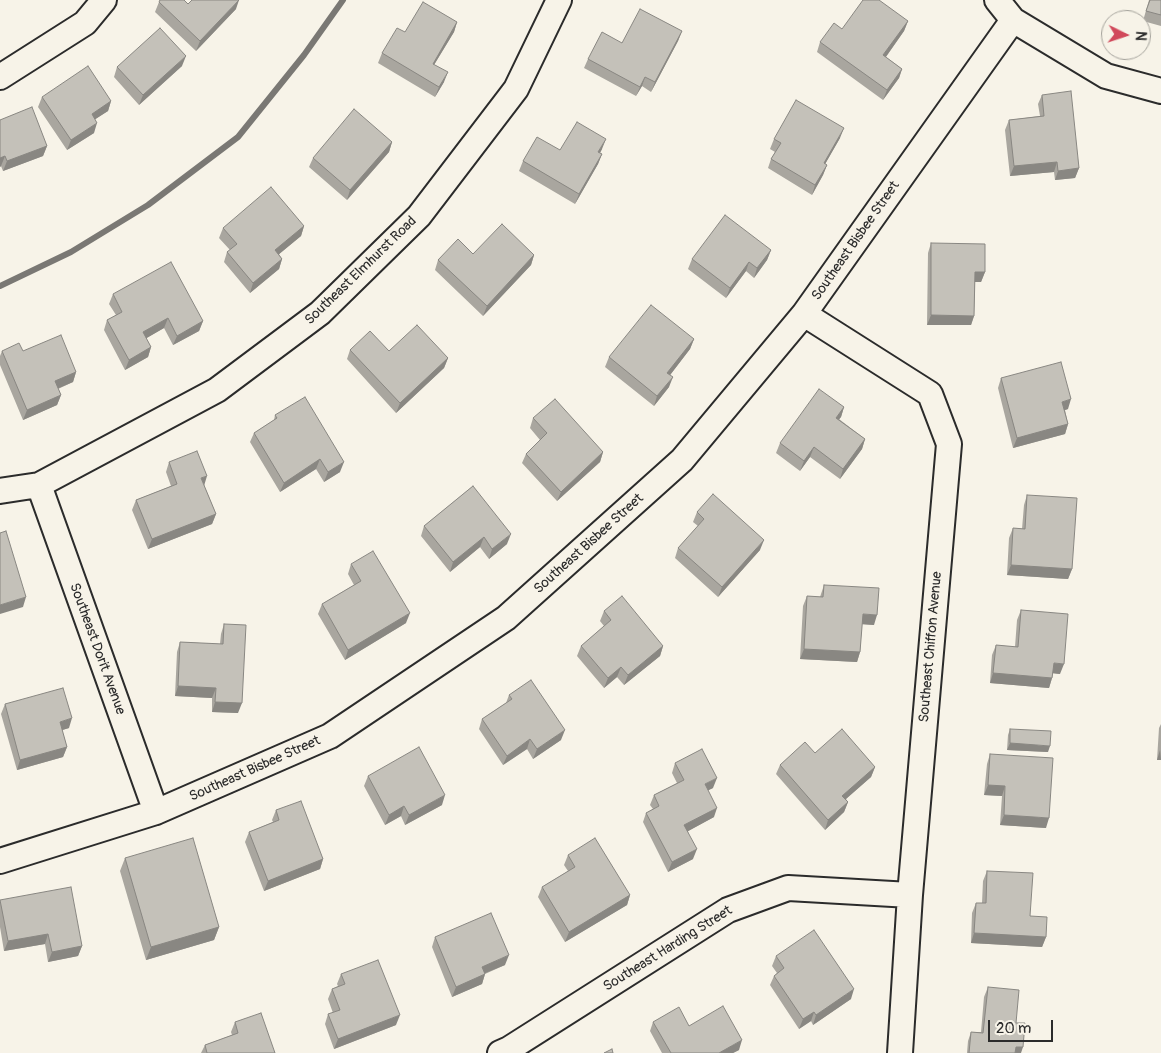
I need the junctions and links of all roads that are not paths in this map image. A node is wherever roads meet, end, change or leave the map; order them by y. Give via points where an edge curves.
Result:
1 (104, 0) edge
2 (559, 0) edge
3 (997, 0) edge
4 (1013, 20) junction
5 (0, 77) edge
6 (1161, 91) edge
7 (804, 314) junction
8 (39, 485) junction
9 (0, 491) edge
10 (156, 812) junction
11 (0, 861) edge
12 (910, 895) junction
13 (500, 1053) edge
14 (900, 1053) edge

1 - 5 street via 85,23
2 - 8 street, Southeast Elmhurst Road via 516,89 419,216 320,313 217,390
3 - 4 street
4 - 6 street via 1106,76
4 - 7 street, Southeast Bisbee Street
7 - 10 street, Southeast Bisbee Street via 682,460 506,618 330,736
7 - 12 street, Southeast Chiffon Avenue via 930,394 949,444
8 - 9 street, Southeast Elmhurst Road
8 - 10 street, Southeast Dorit Avenue
10 - 11 street, Southeast Bisbee Street
12 - 13 street, Southeast Harding Street via 788,888 728,910
12 - 14 street, Southeast Chiffon Avenue

